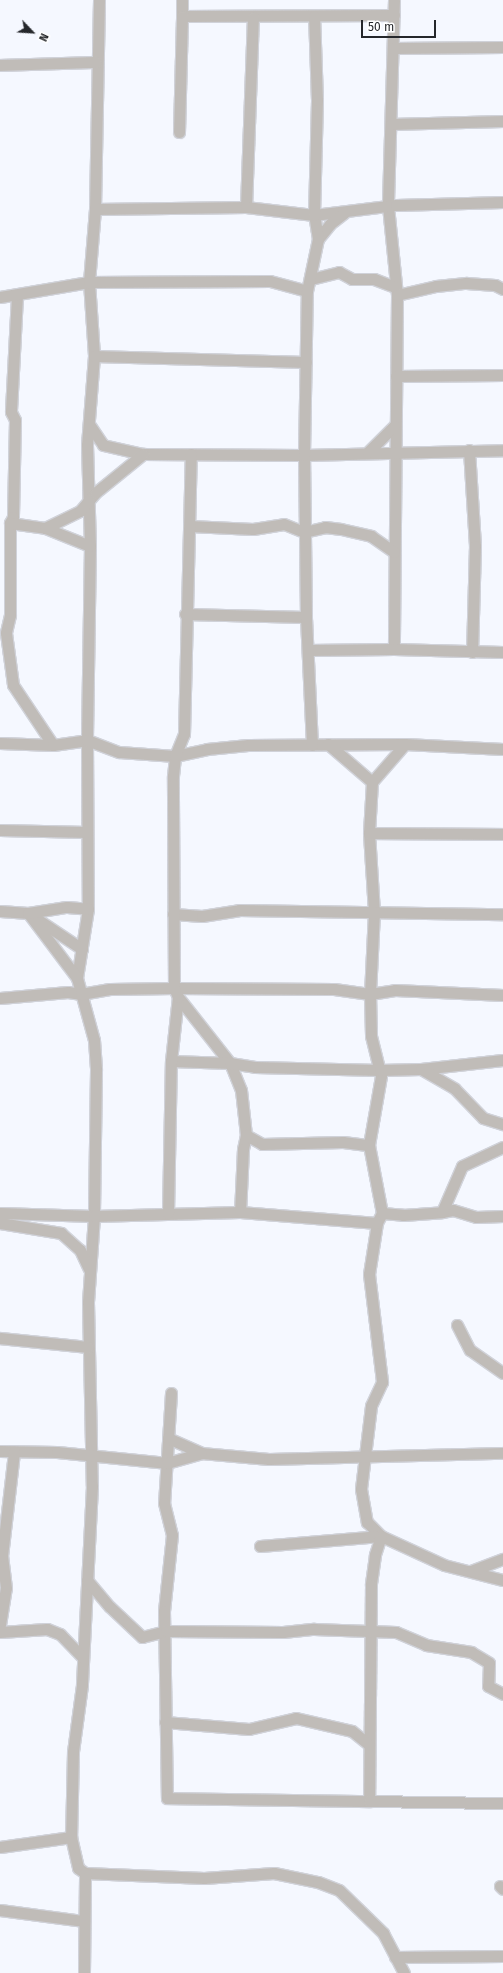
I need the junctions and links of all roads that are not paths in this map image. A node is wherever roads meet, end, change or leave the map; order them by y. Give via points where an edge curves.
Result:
1 (99, 0) edge
2 (182, 0) edge
3 (394, 0) edge
4 (394, 15) junction
5 (182, 16) junction
6 (314, 16) junction
7 (253, 17) junction
8 (503, 47) edge
9 (393, 48) junction
10 (96, 62) junction
11 (0, 64) edge
12 (503, 121) edge
13 (391, 124) junction
14 (179, 132) dead end
15 (503, 202) edge
16 (388, 206) junction
17 (246, 207) junction
18 (95, 209) junction
19 (346, 212) junction
20 (314, 215) junction
21 (318, 239) junction
22 (311, 279) junction
23 (89, 282) junction
24 (503, 289) edge
25 (307, 291) junction
26 (396, 291) junction
27 (17, 296) junction
28 (0, 297) edge
29 (94, 356) junction
30 (306, 362) junction
31 (503, 375) edge
32 (396, 376) junction
33 (89, 424) junction
34 (394, 426) junction
35 (469, 450) junction
36 (503, 450) edge
37 (394, 451) junction
38 (368, 452) junction
39 (143, 454) junction
40 (191, 454) junction
41 (304, 455) junction
42 (90, 501) junction
43 (10, 523) junction
44 (190, 526) junction
45 (45, 528) junction
46 (304, 532) junction
47 (90, 546) junction
48 (394, 552) junction
49 (10, 553) junction
50 (0, 565) edge
51 (185, 614) junction
52 (306, 618) junction
53 (0, 623) edge
54 (6, 633) junction
55 (394, 649) junction
56 (309, 650) junction
57 (472, 652) junction
58 (503, 652) edge
59 (87, 740) junction
60 (0, 742) edge
61 (328, 744) junction
62 (406, 744) junction
63 (54, 745) junction
64 (312, 745) junction
65 (503, 749) edge
66 (175, 756) junction
67 (372, 782) junction
68 (0, 830) edge
69 (87, 832) junction
70 (369, 833) junction
71 (503, 834) edge
72 (88, 909) junction
73 (0, 911) edge
74 (374, 912) junction
75 (28, 913) junction
76 (173, 914) junction
77 (503, 914) edge
78 (82, 949) junction
79 (77, 978) junction
80 (176, 993) junction
81 (81, 994) junction
82 (370, 994) junction
83 (503, 995) edge
84 (0, 998) edge
85 (503, 1060) edge
86 (171, 1061) junction
87 (230, 1063) junction
88 (380, 1070) junction
89 (421, 1070) junction
90 (503, 1124) edge
91 (246, 1135) junction
92 (369, 1144) junction
93 (503, 1147) edge
94 (240, 1212) junction
95 (442, 1212) junction
96 (0, 1213) edge
97 (168, 1213) junction
98 (94, 1216) junction
99 (503, 1216) edge
100 (379, 1218) junction
101 (0, 1224) edge
102 (90, 1271) junction
103 (457, 1325) dead end
104 (0, 1338) edge
105 (88, 1347) junction
106 (503, 1373) edge
107 (171, 1392) dead end
108 (168, 1438) junction
109 (0, 1451) edge
110 (14, 1452) junction
111 (201, 1453) junction
112 (503, 1453) edge
113 (90, 1456) junction
114 (364, 1457) junction
115 (167, 1463) junction
116 (381, 1536) junction
117 (260, 1546) dead end
118 (503, 1559) edge
119 (471, 1571) junction
120 (87, 1580) junction
121 (503, 1580) edge
122 (0, 1625) edge
123 (0, 1632) edge
124 (166, 1632) junction
125 (372, 1632) junction
126 (83, 1658) junction
127 (503, 1694) edge
128 (165, 1722) junction
129 (370, 1745) junction
130 (369, 1801) junction
131 (503, 1803) edge
132 (71, 1837) junction
133 (0, 1847) edge
134 (85, 1873) junction
135 (0, 1910) edge
136 (84, 1921) junction
137 (503, 1956) edge
138 (396, 1957) junction
139 (84, 1973) edge
140 (404, 1973) edge

1 - 10 street
2 - 5 street
3 - 4 street
4 - 6 street
4 - 9 street
5 - 7 street
5 - 14 street
6 - 7 street
6 - 20 street via 317,100
7 - 17 street
8 - 9 street
9 - 13 street
10 - 11 street
10 - 18 street
12 - 13 street
13 - 16 street
15 - 16 street
16 - 19 street
16 - 26 street
17 - 18 street
17 - 20 street
18 - 23 street
19 - 20 street
19 - 21 street via 330,224
20 - 21 street
21 - 22 street
22 - 25 street
22 - 26 street via 339,272 352,279 374,279
23 - 25 street via 270,281
23 - 27 street
23 - 29 street
24 - 26 street via 495,285 466,283
25 - 30 street
26 - 32 street
27 - 28 street
27 - 43 street via 11,412 15,420 13,517
29 - 30 street
29 - 33 street
30 - 41 street
31 - 32 street
32 - 34 street
33 - 39 street via 103,445
33 - 42 street
34 - 37 street
34 - 38 street
35 - 36 street
35 - 37 street
35 - 57 street via 475,546
37 - 38 street
37 - 48 street
38 - 41 street
39 - 40 street
39 - 42 street via 95,493
40 - 41 street
40 - 44 street
41 - 46 street
42 - 45 street via 80,510
42 - 47 street
43 - 45 street
43 - 49 street
44 - 46 street via 253,529 284,524
44 - 51 street
45 - 47 street
46 - 48 street via 325,527 356,531 371,536
46 - 52 street
47 - 59 street
48 - 55 street
49 - 50 street
49 - 54 street via 10,615
51 - 52 street
51 - 66 street via 184,734
52 - 56 street
53 - 54 street
54 - 63 street via 13,685
55 - 56 street
55 - 57 street
56 - 64 street
57 - 58 street
59 - 63 street
59 - 66 street via 119,752
59 - 69 street
60 - 63 street
61 - 62 street
61 - 64 street
61 - 67 street
62 - 65 street
62 - 67 street
64 - 66 street via 248,745 207,749
66 - 76 street
67 - 70 street
68 - 69 street
69 - 72 street
70 - 71 street
70 - 74 street
72 - 75 street via 67,907
72 - 78 street
73 - 75 street
74 - 76 street via 239,910 202,916
74 - 77 street
74 - 82 street
75 - 78 street
75 - 79 street
76 - 80 street
78 - 79 street
79 - 81 street
80 - 81 street via 110,989
80 - 82 street via 334,989
80 - 86 street
80 - 87 street
81 - 84 street via 68,992
81 - 98 street via 94,1040
82 - 83 street via 395,990
82 - 88 street via 371,1036
85 - 89 street
86 - 87 street
86 - 97 street
87 - 88 street via 256,1067
87 - 91 street via 241,1090
88 - 89 street
88 - 92 street
89 - 90 street via 456,1089 483,1118
91 - 92 street via 262,1144
91 - 94 street
92 - 100 street
93 - 95 street via 462,1166
94 - 97 street
94 - 100 street
95 - 99 street via 453,1210 476,1217
95 - 100 street
96 - 98 street
97 - 98 street
98 - 102 street
100 - 114 street via 369,1274 382,1382 371,1406
101 - 102 street via 61,1233 80,1250
102 - 105 street
103 - 106 street via 470,1350
104 - 105 street
105 - 113 street
107 - 108 street
108 - 111 street
108 - 115 street
109 - 110 street
110 - 113 street via 57,1452
110 - 122 street via 2,1556 6,1588
111 - 114 street via 295,1460
111 - 115 street
112 - 114 street
113 - 115 street
113 - 120 street via 92,1486
114 - 116 street via 362,1489 367,1522
115 - 124 street via 164,1503 172,1535 164,1611
116 - 117 street
116 - 119 street via 444,1565
116 - 125 street via 375,1555 371,1585
118 - 119 street
119 - 121 street
120 - 124 street via 110,1607 142,1637
120 - 126 street
123 - 126 street via 47,1629 60,1634
124 - 125 street via 283,1632 314,1629
124 - 128 street
125 - 127 street via 396,1632 426,1645 471,1652 489,1662 488,1686
125 - 129 street
126 - 132 street via 82,1685 72,1752
128 - 129 street via 249,1729 296,1718 352,1731
128 - 130 street via 167,1798
129 - 130 street
130 - 131 street
132 - 133 street
132 - 134 street via 78,1868
134 - 136 street
134 - 138 street via 204,1878 274,1873 318,1882 339,1890 383,1932
135 - 136 street
136 - 139 street
137 - 138 street
138 - 140 street

